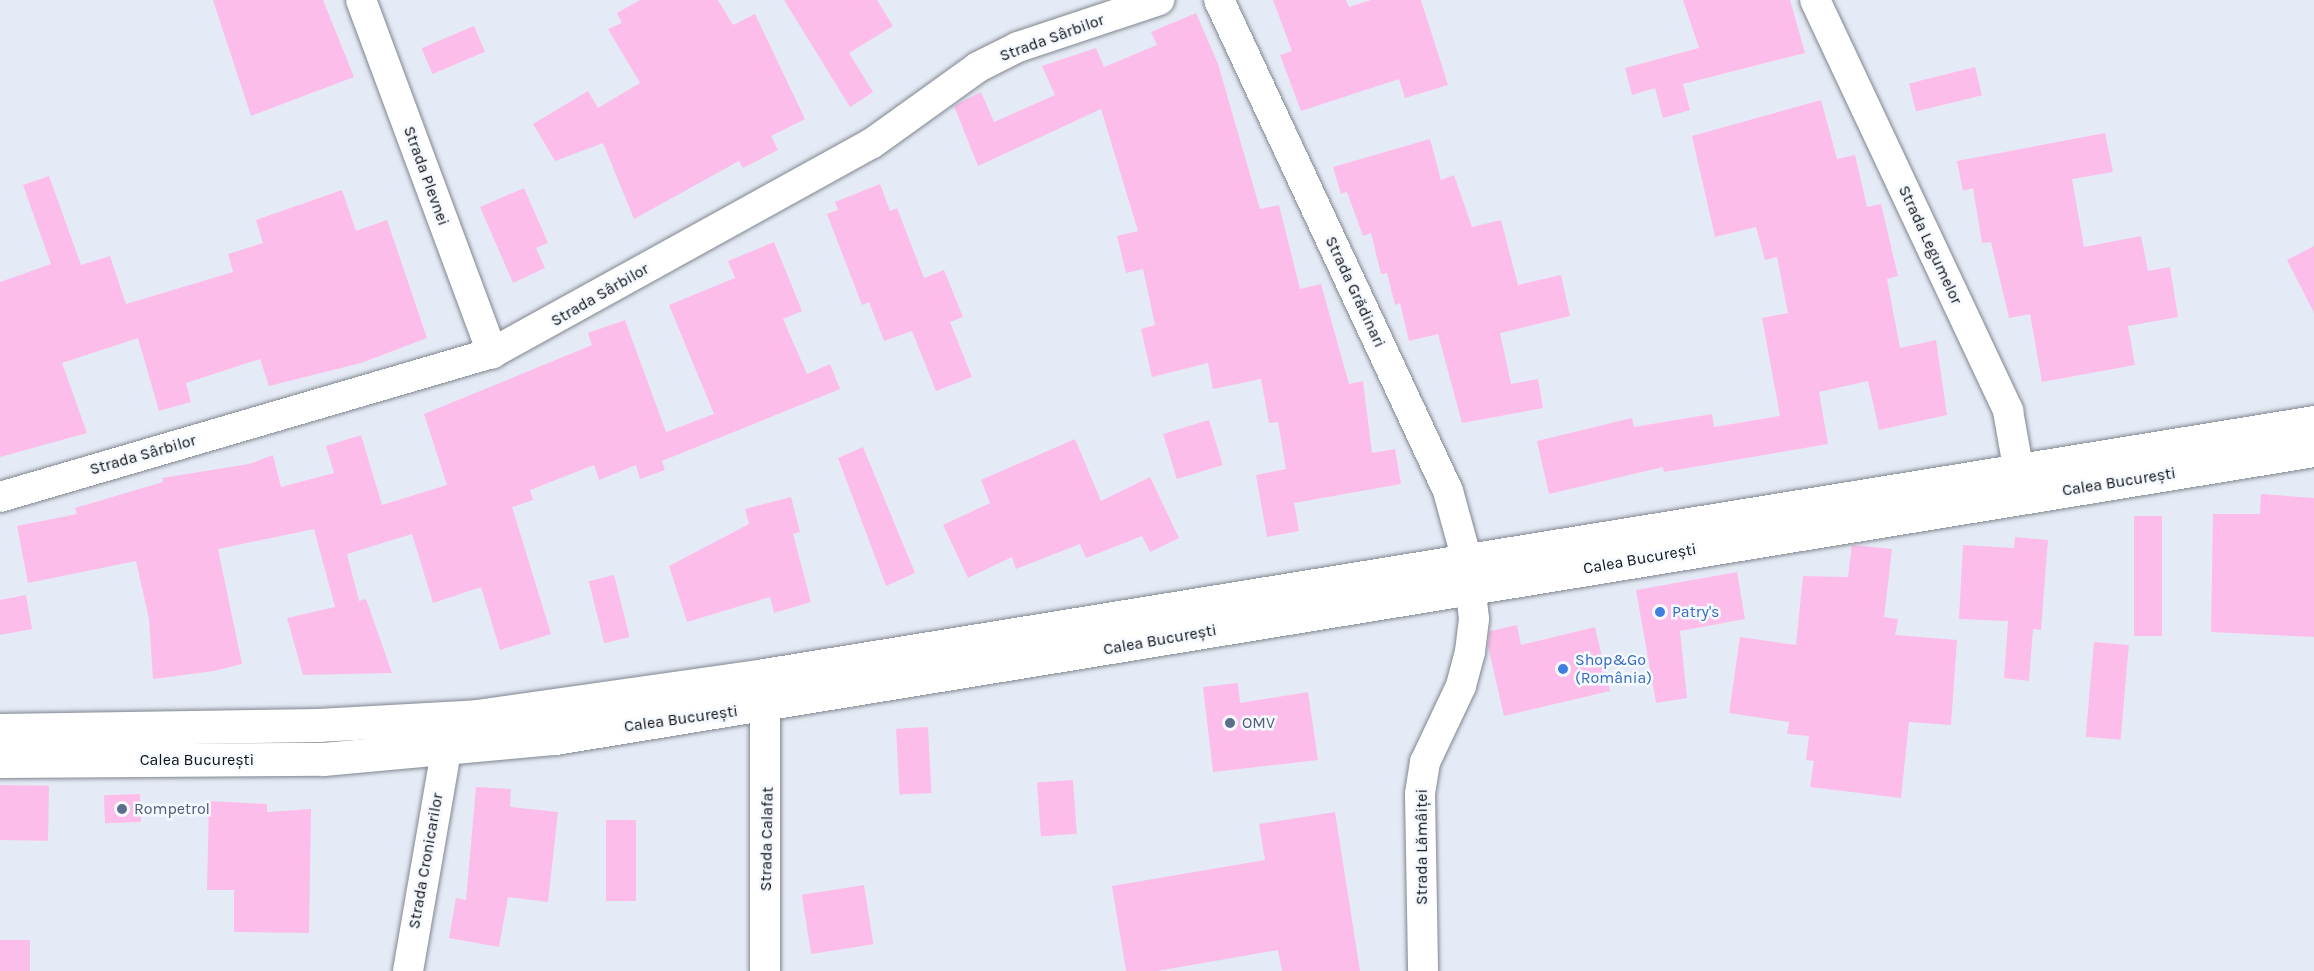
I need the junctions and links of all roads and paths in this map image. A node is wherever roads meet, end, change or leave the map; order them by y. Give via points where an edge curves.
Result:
1 (361, 0) edge
2 (1159, 0) edge
3 (1219, 0) edge
4 (1815, 0) edge
5 (492, 353) junction
6 (2314, 422) edge
7 (2314, 450) edge
8 (2021, 483) junction
9 (0, 497) edge
10 (1470, 575) junction
11 (764, 675) junction
12 (768, 706) junction
13 (0, 730) edge
14 (444, 736) junction
15 (0, 761) edge
16 (408, 971) edge
17 (765, 971) edge
18 (1423, 971) edge

1 - 5 street, Strada Plevnei
2 - 5 street, Strada Sârbilor via 1018,47 978,67 871,144
3 - 10 street, Strada Grădinari via 1448,491
4 - 8 street, Strada Legumelor via 2008,411
5 - 9 street, Strada Sârbilor
6 - 8 main road, Calea București
7 - 8 main road, Calea București
8 - 10 main road, Calea București
10 - 11 main road, Calea București
10 - 12 main road, Calea București
10 - 18 street, Strada Lămâiței via 1474,620 1461,686 1425,762 1420,794
11 - 12 street, Strada Calafat
11 - 14 main road, Calea București
12 - 14 main road, Calea București
12 - 17 street, Strada Calafat
13 - 14 main road, Calea București
14 - 15 main road, Calea București via 322,759
14 - 16 street, Strada Cronicarilor

